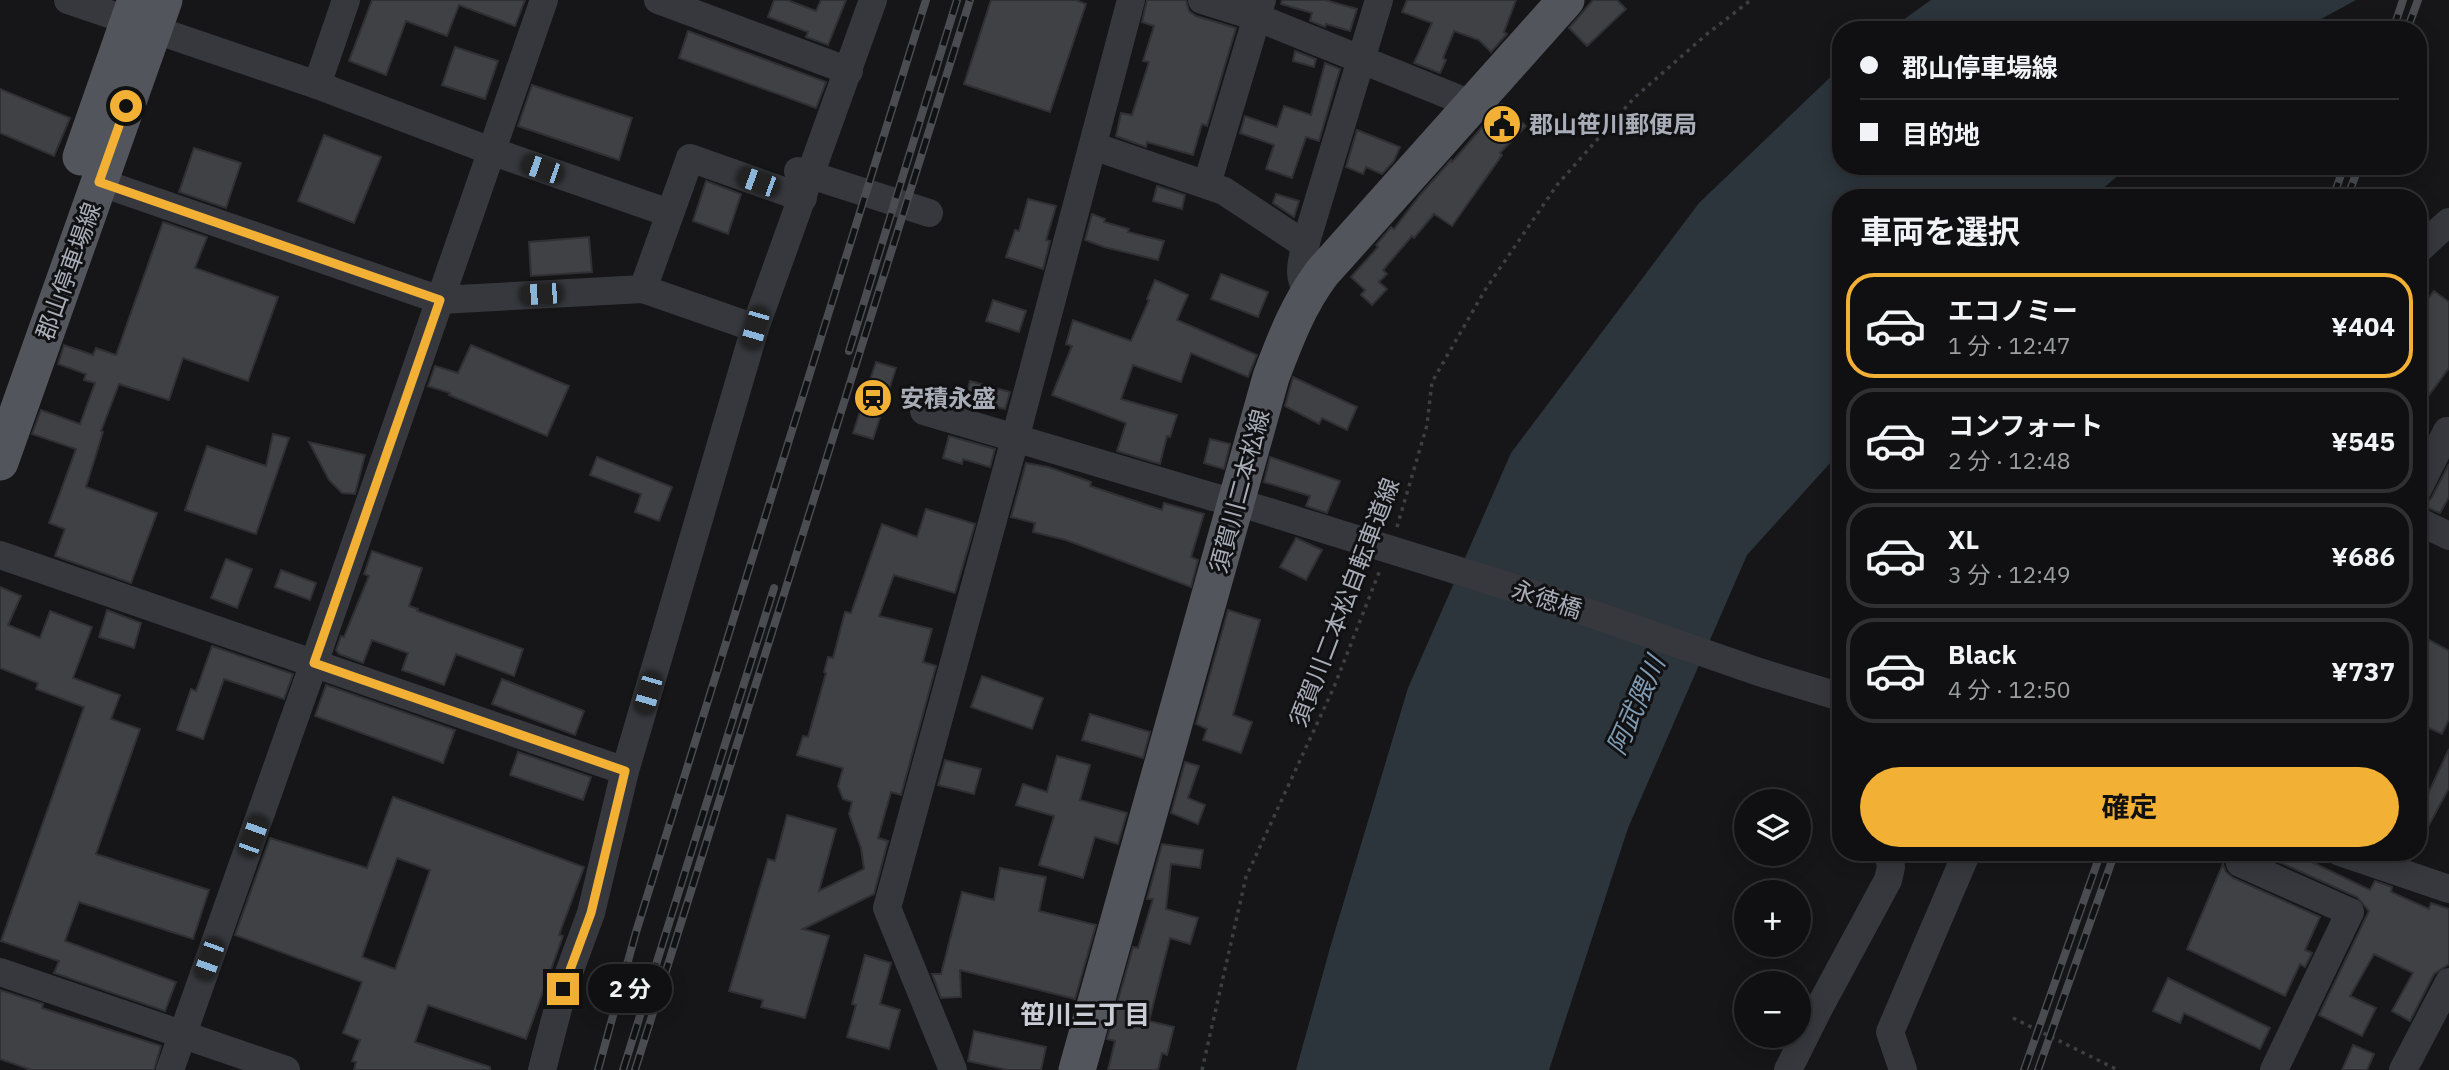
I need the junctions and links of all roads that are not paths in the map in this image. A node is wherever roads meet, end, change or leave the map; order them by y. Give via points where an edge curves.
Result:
1 (68, 0) edge
2 (346, 0) edge
3 (544, 0) edge
4 (658, 0) edge
5 (873, 0) edge
6 (1131, 0) edge
7 (1202, 0) edge
8 (1379, 0) edge
9 (1566, 0) edge
10 (702, 7) edge
11 (1259, 9) edge
12 (145, 12) edge
13 (1361, 61) junction
14 (849, 71) junction
15 (317, 85) junction
16 (1471, 104) junction
17 (1093, 146) junction
18 (491, 151) junction
19 (798, 170) dead end
20 (99, 182) junction
21 (1207, 184) junction
22 (803, 198) junction
23 (929, 213) dead end
24 (669, 214) junction
25 (2449, 222) edge
26 (1306, 242) junction
27 (2427, 242) edge
28 (643, 289) junction
29 (1308, 292) junction
30 (440, 300) junction
31 (755, 328) junction
32 (0, 393) edge
33 (924, 411) dead end
34 (2449, 431) edge
35 (1015, 439) junction
36 (0, 462) edge
37 (2427, 472) edge
38 (1237, 502) junction
39 (2427, 525) edge
40 (2449, 536) edge
41 (0, 555) edge
42 (314, 663) junction
43 (1832, 694) edge
44 (625, 771) junction
45 (1890, 861) edge
46 (1963, 861) edge
47 (2367, 861) edge
48 (2240, 863) dead end
49 (2449, 888) edge
50 (0, 972) edge
51 (2449, 982) edge
52 (183, 1033) junction
53 (170, 1070) edge
54 (286, 1070) edge
55 (542, 1070) edge
56 (953, 1070) edge
57 (1077, 1070) edge
58 (1788, 1070) edge
59 (1903, 1070) edge
60 (2274, 1070) edge
61 (2403, 1070) edge

1 - 12 street
2 - 15 street
3 - 18 street
4 - 10 street
5 - 14 street
6 - 17 street
7 - 11 street
8 - 13 street
9 - 16 main road, 須賀川二本松線
10 - 14 street
11 - 13 street
11 - 21 street
12 - 15 street
12 - 20 main road, 郡山停車場線
12 - 32 main road, 郡山停車場線
13 - 16 street
13 - 26 street
14 - 22 street
15 - 18 street
16 - 29 main road, 須賀川二本松線
17 - 21 street
17 - 35 street
18 - 24 street
18 - 30 street
19 - 23 street
20 - 30 street
20 - 36 main road, 郡山停車場線
21 - 26 street
22 - 24 street via 690,158
22 - 31 street
24 - 28 street
25 - 27 street
26 - 29 street via 1300,274
28 - 30 street
28 - 31 street
29 - 38 main road, 須賀川二本松線 via 1270,377
30 - 42 street
31 - 44 street
33 - 35 street, 永徳橋
34 - 37 street
35 - 38 street, 永徳橋
35 - 56 street via 887,908
38 - 43 street, 永徳橋 via 1543,597
38 - 57 main road, 須賀川二本松線
39 - 40 street
41 - 42 street
42 - 44 street
42 - 52 street
44 - 55 street via 591,913 563,989
45 - 58 street via 1888,880
46 - 59 street via 1889,1032
47 - 49 street
48 - 60 street via 2350,912
50 - 52 street
51 - 61 street
52 - 53 street
52 - 54 street

